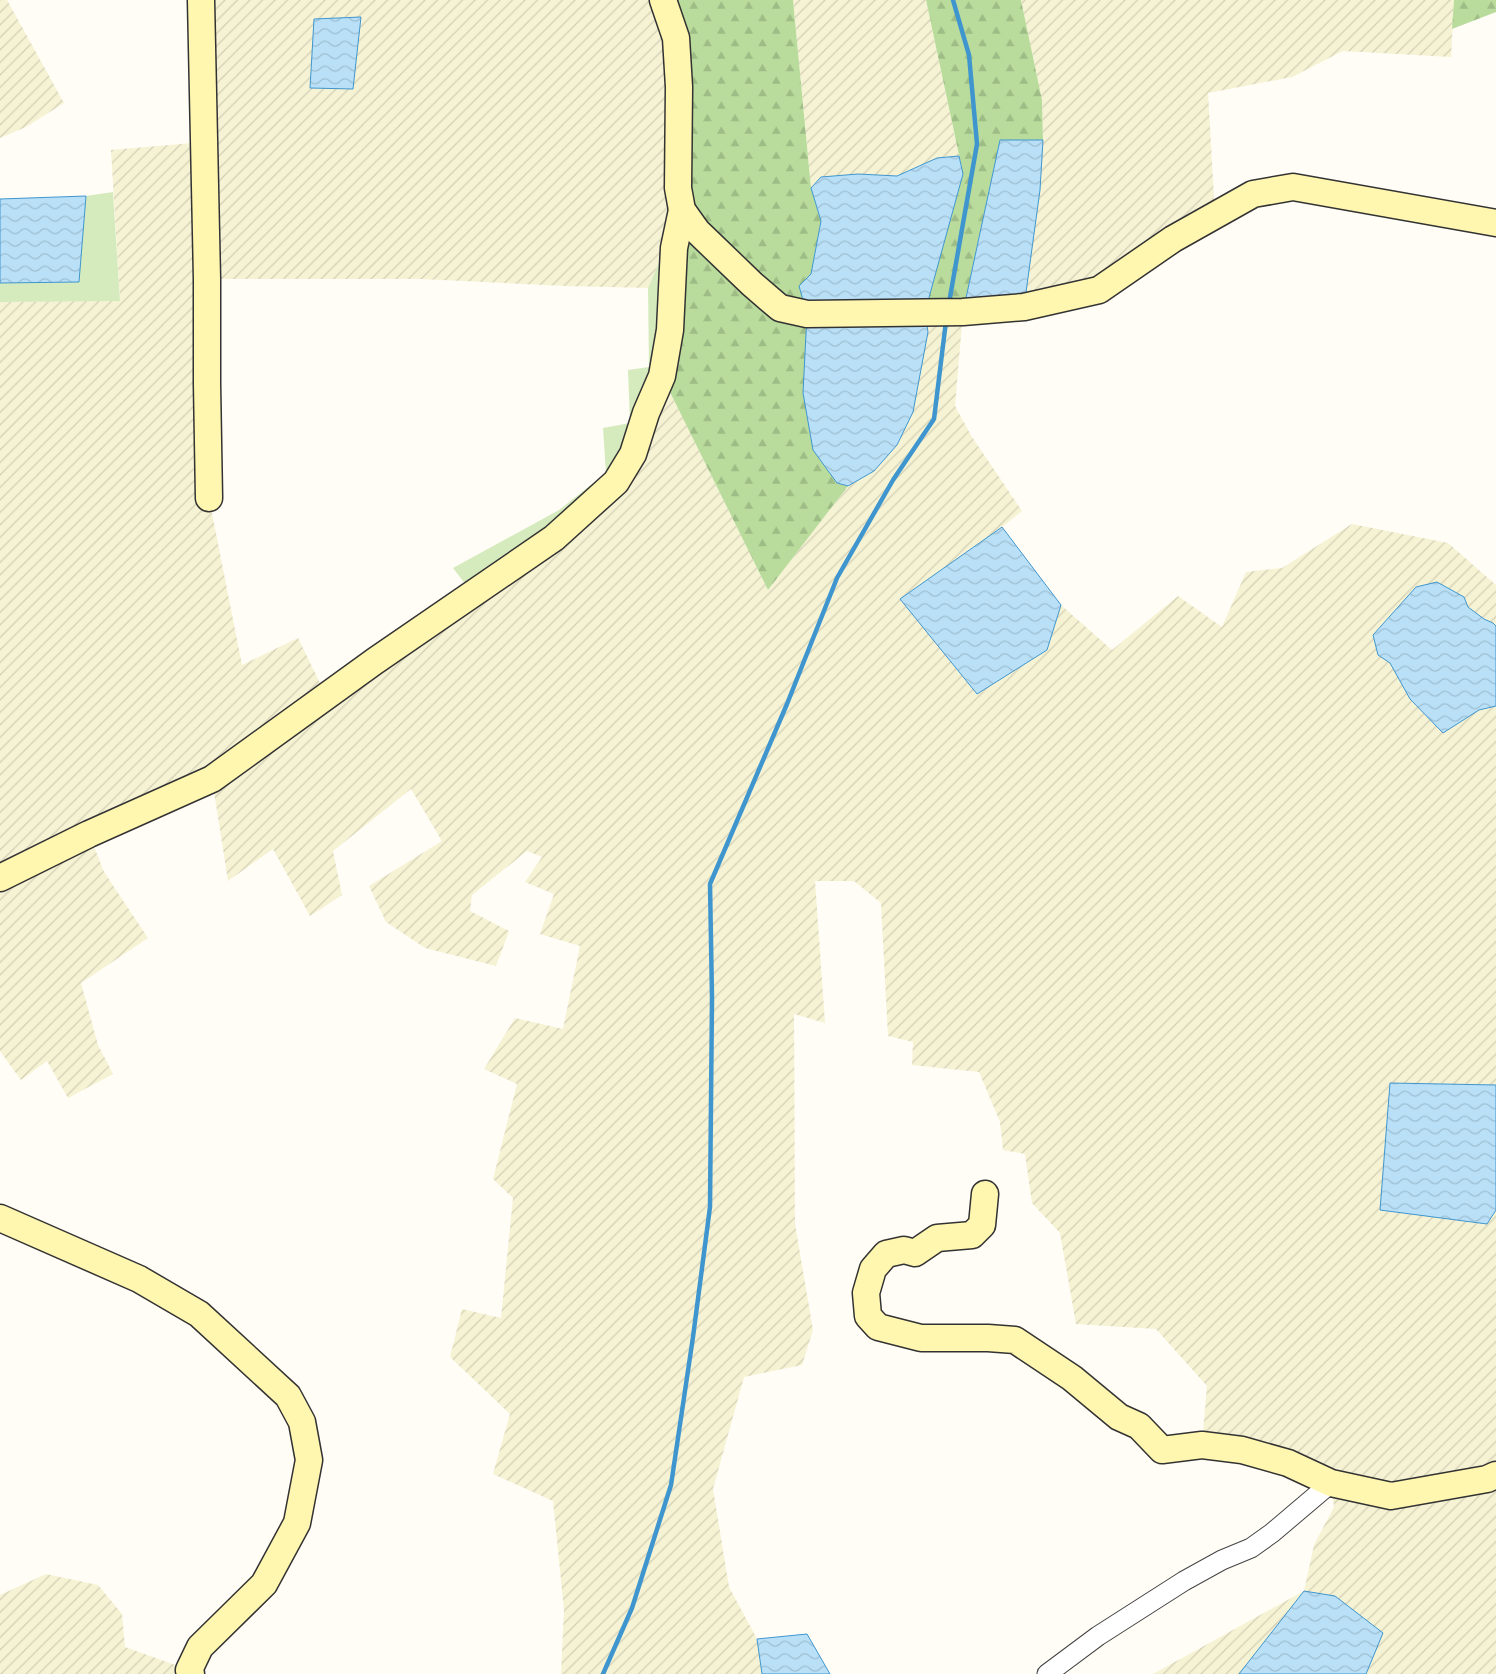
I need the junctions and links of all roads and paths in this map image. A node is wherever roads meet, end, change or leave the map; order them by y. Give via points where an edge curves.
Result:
1 (201, 0) edge
2 (663, 0) edge
3 (682, 210) junction
4 (1496, 223) edge
5 (209, 498) dead end
6 (0, 878) edge
7 (985, 1194) dead end
8 (0, 1218) edge
9 (1496, 1475) edge
10 (1331, 1483) junction
11 (191, 1674) edge
12 (1047, 1674) edge

1 - 5 street
2 - 3 street via 676,38 678,188
3 - 4 street via 697,231 780,308 807,314 963,312 1024,307 1099,290 1173,239 1253,194 1293,187
3 - 6 street via 674,248 670,330 662,376 633,454 616,482 554,538 375,661 212,779
7 - 10 street via 982,1225 972,1235 937,1238 915,1253 904,1250 886,1254 872,1269 866,1293 868,1316 878,1327 922,1338 1015,1340 1072,1378 1119,1417 1139,1426 1162,1450 1202,1446 1242,1450 1288,1464
8 - 11 street via 139,1280 199,1314 288,1396 302,1422 309,1460 297,1523 264,1584 200,1647 189,1670
9 - 10 street via 1391,1496
10 - 12 street via 1251,1548 1184,1581 1098,1636

